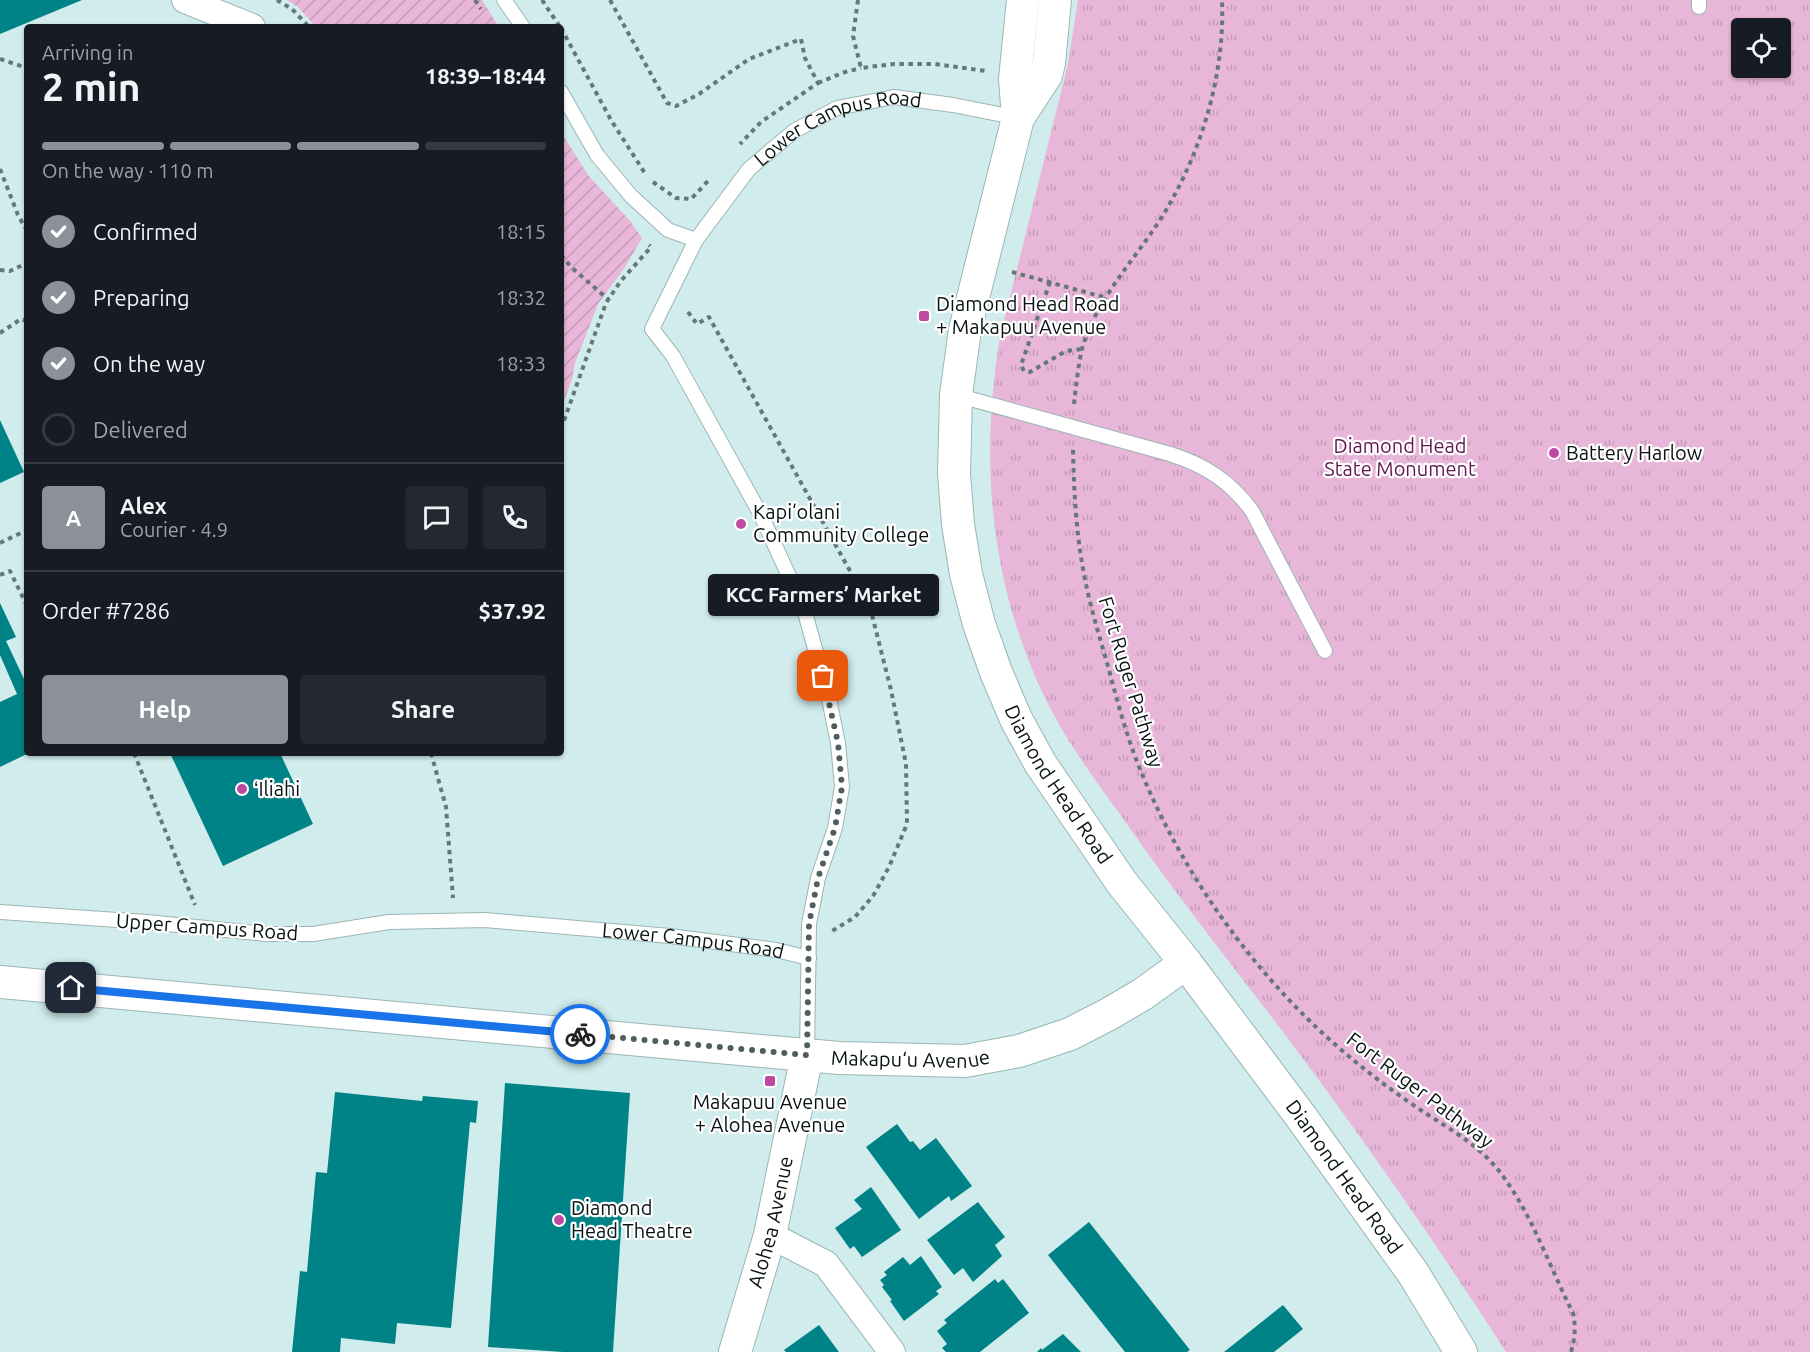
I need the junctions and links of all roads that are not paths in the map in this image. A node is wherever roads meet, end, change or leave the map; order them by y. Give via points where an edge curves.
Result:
1 (185, 0) edge
2 (504, 0) edge
3 (1023, 0) edge
4 (1054, 0) edge
5 (245, 24) edge
6 (521, 24) edge
7 (564, 97) edge
8 (1018, 118) junction
9 (696, 240) junction
10 (956, 395) junction
11 (1325, 651) dead end
12 (0, 912) edge
13 (485, 920) joint
14 (809, 958) junction
15 (1186, 963) junction
16 (0, 981) edge
17 (807, 1055) junction
18 (770, 1235) junction
19 (735, 1352) edge
20 (892, 1352) edge
21 (1461, 1352) edge

1 - 5 street
2 - 6 lane
3 - 8 street, Diamond Head Road via 1015,79
4 - 8 street, Diamond Head Road via 1046,75
7 - 9 lane via 597,155 631,196 668,230
8 - 9 lane, Lower Campus Road via 894,97 837,108 794,130 749,170
8 - 10 street, Diamond Head Road via 965,330
9 - 14 lane, Lower Campus Road via 652,328 673,356 761,514 804,609 838,743 842,787 809,924
10 - 11 lane via 1191,460 1211,471 1242,497 1252,511
10 - 15 street, Diamond Head Road via 954,474 958,524 971,594 996,672 1040,764 1122,883
12 - 13 lane, Upper Campus Road via 266,934 314,934 389,922
13 - 14 lane, Lower Campus Road via 670,936
14 - 17 lane
15 - 17 street, Makapu‘u Avenue via 1109,1014 1070,1034 1019,1051 965,1061
15 - 21 street, Diamond Head Road via 1413,1273
16 - 17 street, Makapu‘u Avenue
17 - 18 street, Alohea Avenue
18 - 19 street, Alohea Avenue
18 - 20 street via 826,1264

